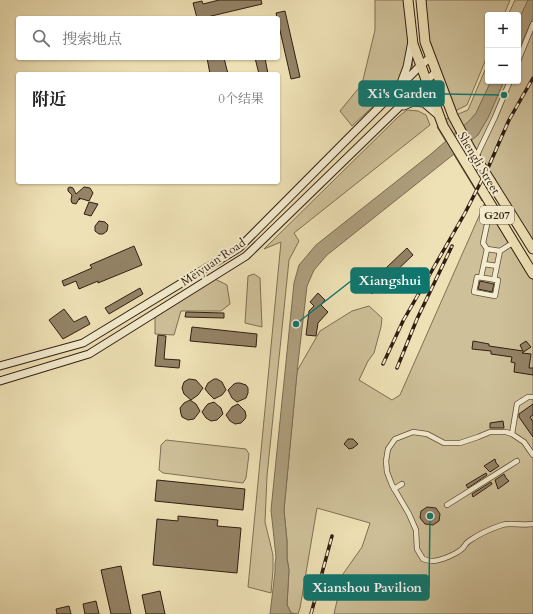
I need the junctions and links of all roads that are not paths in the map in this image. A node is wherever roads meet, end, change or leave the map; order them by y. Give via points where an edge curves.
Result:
1 (408, 0) edge
2 (421, 0) edge
3 (533, 24) edge
4 (412, 41) junction
5 (521, 54) edge
6 (431, 57) junction
7 (420, 66) junction
8 (436, 72) junction
9 (426, 81) junction
10 (509, 84) edge
11 (399, 88) junction
12 (397, 110) junction
13 (440, 117) junction
14 (474, 154) junction
15 (491, 206) junction
16 (514, 242) junction
17 (487, 249) junction
18 (533, 249) edge
19 (500, 251) junction
20 (484, 264) junction
21 (497, 266) junction
22 (533, 274) edge
23 (482, 277) junction
24 (494, 280) junction
25 (0, 366) edge
26 (0, 381) edge
27 (533, 397) edge
28 (512, 434) junction
29 (533, 455) edge
30 (517, 461) dead end
31 (402, 484) dead end
32 (394, 489) junction
33 (447, 504) dead end
34 (533, 524) edge

1 - 4 highway, G207
2 - 6 highway, Shengli Street via 425,42
3 - 5 street
4 - 7 highway, G207
4 - 11 main road via 407,67
6 - 7 main road, Meiyuan Road
6 - 8 highway, Shengli Street
7 - 9 highway, G207
7 - 11 main road, Meiyuan Road
8 - 9 main road, Meiyuan Road
8 - 14 highway, Shengli Street via 453,116
9 - 12 main road, Meiyuan Road
9 - 13 highway, G207
10 - 14 street via 495,117
11 - 25 main road, Meiyuan Road via 239,248 83,343
12 - 13 main road via 413,102 424,103
12 - 26 main road, Meiyuan Road via 246,256 89,354
13 - 15 highway, Shengli Street / G207
14 - 18 highway, Shengli Street / G207
15 - 16 highway, Shengli Street / G207
15 - 17 street via 483,243
16 - 19 street
16 - 22 highway, Shengli Street / G207
17 - 19 street
17 - 20 street
19 - 21 street
20 - 21 street
20 - 23 street
21 - 24 street
23 - 24 street
23 - 24 street via 477,277 474,292 495,296 498,280
27 - 28 street via 528,397 517,404
28 - 29 street via 524,442
28 - 32 street via 490,432 460,443 444,443 427,434 414,432 402,435 395,439 388,449 386,461 387,472
30 - 33 street
31 - 32 street
32 - 34 street via 416,530 417,549 423,559 441,560 456,553 481,533 504,525

